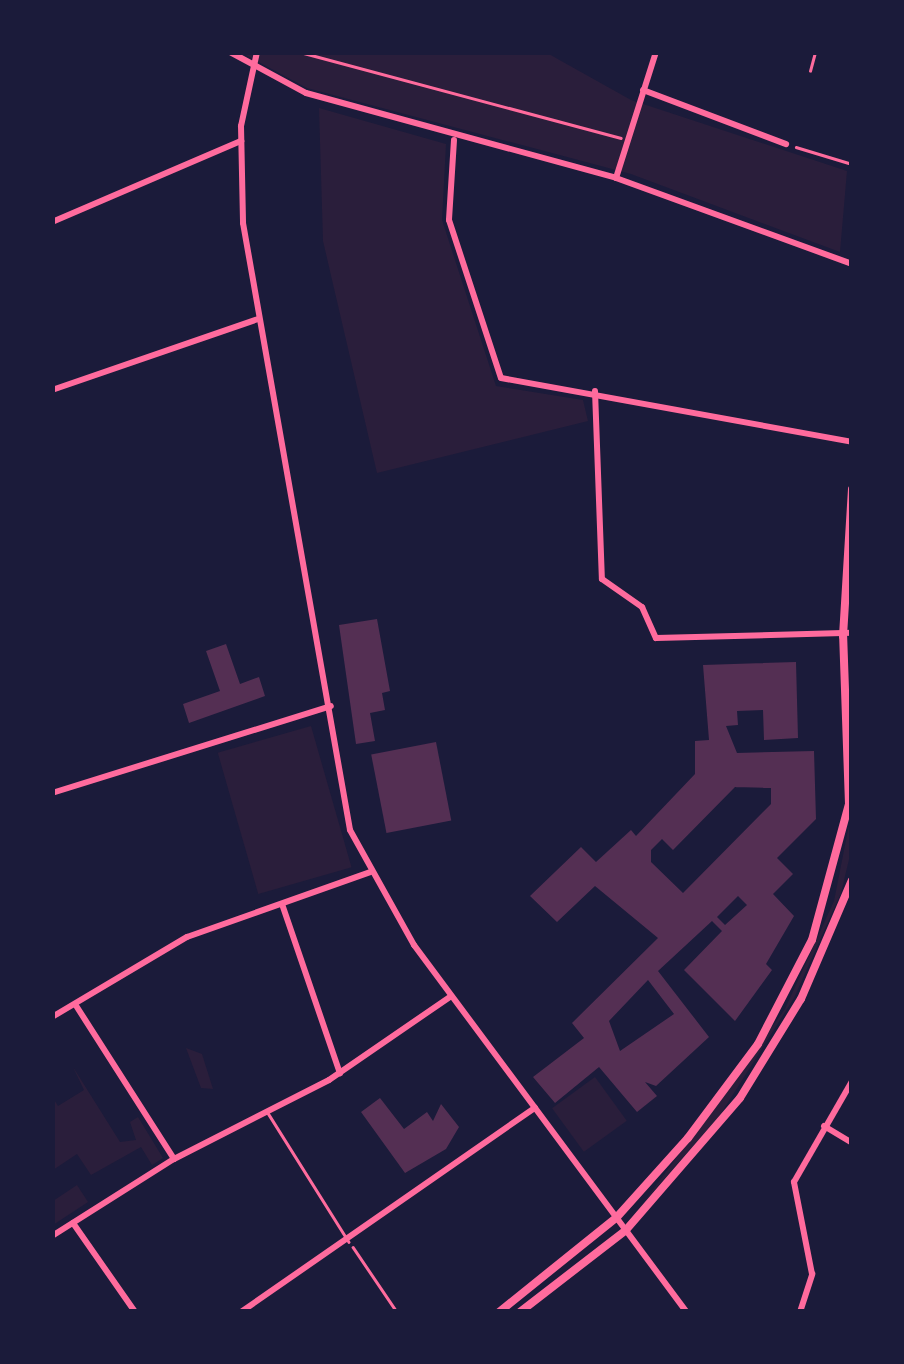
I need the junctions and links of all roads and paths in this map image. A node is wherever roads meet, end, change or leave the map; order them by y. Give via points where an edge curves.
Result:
1 (230, 52) edge
2 (257, 52) edge
3 (300, 52) edge
4 (656, 52) edge
5 (815, 52) edge
6 (253, 70) junction
7 (810, 71) dead end
8 (644, 90) junction
9 (454, 140) junction
10 (628, 140) junction
11 (240, 141) junction
12 (786, 144) joint
13 (852, 164) edge
14 (616, 178) junction
15 (52, 222) edge
16 (852, 264) edge
17 (258, 319) junction
18 (52, 390) edge
19 (594, 391) junction
20 (852, 442) edge
21 (852, 489) edge
22 (849, 637) edge
23 (331, 706) junction
24 (52, 793) edge
25 (371, 872) junction
26 (852, 880) edge
27 (282, 904) junction
28 (451, 996) junction
29 (75, 1004) junction
30 (52, 1017) edge
31 (340, 1073) junction
32 (852, 1081) edge
33 (536, 1108) junction
34 (268, 1111) junction
35 (824, 1126) junction
36 (852, 1143) edge
37 (174, 1159) junction
38 (617, 1217) junction
39 (73, 1223) junction
40 (626, 1230) junction
41 (52, 1236) edge
42 (349, 1242) junction
43 (135, 1312) edge
44 (241, 1312) edge
45 (397, 1312) edge
46 (499, 1312) edge
47 (520, 1312) edge
48 (686, 1312) edge
49 (800, 1312) edge

1 - 6 street
2 - 6 street
3 - 10 path
4 - 8 street
5 - 7 lane
6 - 9 street
6 - 11 street
8 - 10 street
8 - 12 street
9 - 14 street
9 - 19 street via 450,220 501,378
10 - 14 street
11 - 15 street
11 - 17 street
12 - 13 path
14 - 16 street
17 - 18 street
17 - 23 street
19 - 20 street via 708,422
19 - 22 street via 602,579 642,607 656,638
21 - 22 street
22 - 38 street via 849,804 812,940 726,1091
23 - 24 street
23 - 25 street via 350,830
25 - 27 street
25 - 28 street
26 - 40 street via 772,1051
27 - 29 street via 169,946
27 - 31 street
28 - 31 street
28 - 33 street
29 - 30 street
29 - 37 street
31 - 34 street
32 - 35 street
33 - 38 street
33 - 42 street
34 - 37 street
34 - 42 lane
35 - 36 street
35 - 49 street via 794,1182 812,1274
37 - 39 street
38 - 40 street
38 - 46 street
39 - 41 street
39 - 43 street
40 - 47 street
40 - 48 street
42 - 44 street
42 - 45 path

